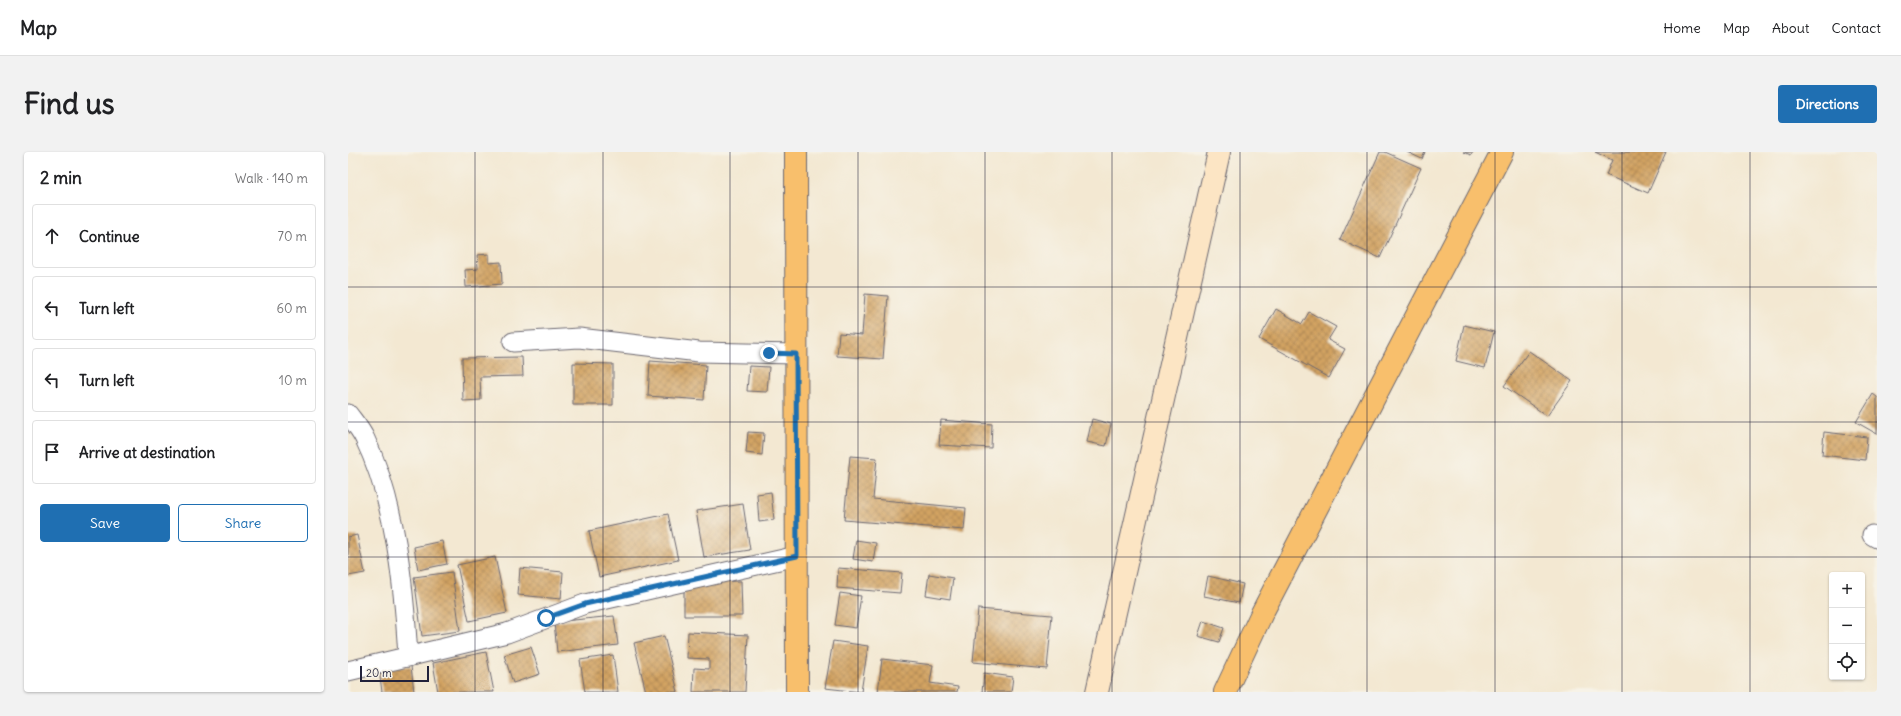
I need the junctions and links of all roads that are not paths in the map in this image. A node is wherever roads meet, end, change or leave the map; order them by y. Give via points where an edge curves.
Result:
1 (796, 152) edge
2 (1219, 152) edge
3 (1502, 152) edge
4 (513, 342) dead end
5 (796, 354) junction
6 (348, 414) edge
7 (797, 556) junction
8 (408, 657) junction
9 (348, 671) edge
10 (797, 692) edge
11 (1097, 692) edge
12 (1225, 692) edge

1 - 5 main road
2 - 11 main road
3 - 12 main road via 1262,613
4 - 5 street via 579,338 699,352
5 - 7 main road
6 - 8 street via 365,438 385,490 405,605
7 - 8 street via 585,604 507,633
7 - 10 main road
8 - 9 street

